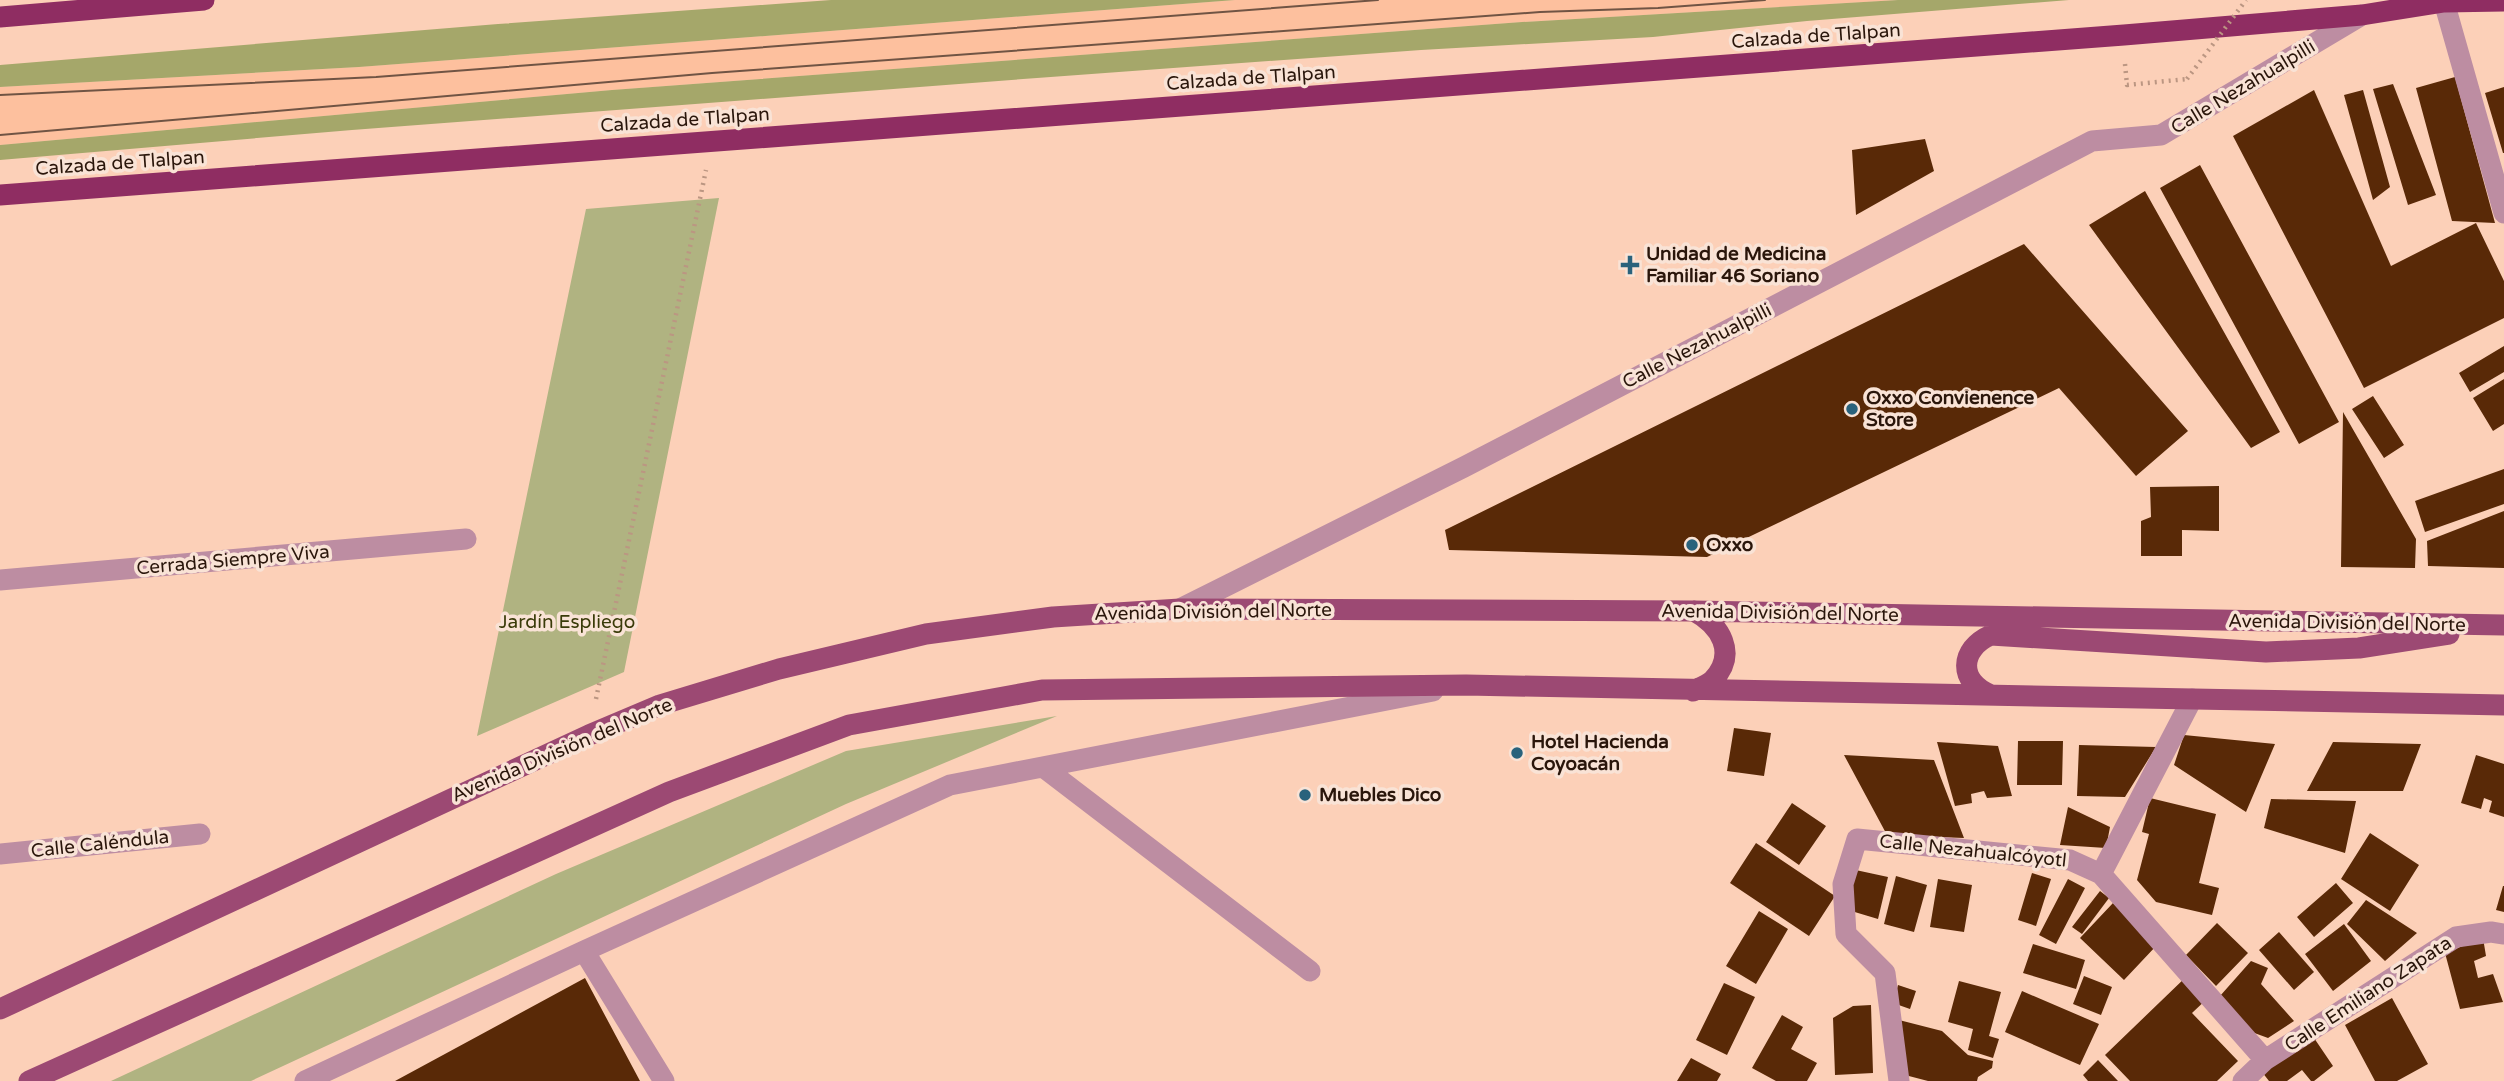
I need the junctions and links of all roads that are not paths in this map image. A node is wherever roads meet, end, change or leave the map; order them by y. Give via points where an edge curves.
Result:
1 (204, 0) edge
2 (2504, 1) edge
3 (2444, 2) junction
4 (2362, 15) junction
5 (0, 17) edge
6 (0, 195) edge
7 (2504, 213) edge
8 (466, 539) dead end
9 (0, 580) edge
10 (1180, 609) junction
11 (1694, 611) junction
12 (2500, 625) edge
13 (1466, 685) junction
14 (1693, 691) junction
15 (1991, 695) junction
16 (2192, 699) junction
17 (2504, 705) edge
18 (1043, 767) junction
19 (200, 834) dead end
20 (0, 855) edge
21 (2101, 874) junction
22 (2504, 934) edge
23 (583, 951) junction
24 (1310, 971) dead end
25 (0, 1009) edge
26 (2265, 1060) junction
27 (29, 1081) edge
28 (305, 1081) edge
29 (664, 1081) edge
30 (1899, 1081) edge
31 (2243, 1081) edge

1 - 5 highway
2 - 3 highway, Calzada de Tlalpan
3 - 4 highway, Calzada de Tlalpan
3 - 7 street
4 - 6 highway, Calzada de Tlalpan
4 - 10 street, Calle Nezahualpilli via 2161,135 2092,141
8 - 9 street, Cerrada Siempre Viva
10 - 11 main road, Avenida División del Norte
10 - 25 main road, Avenida División del Norte via 1053,617 926,634 779,669 660,705
11 - 12 main road, Avenida División del Norte
11 - 14 main road via 1719,630 1725,645 1712,681
12 - 15 main road via 2316,652 1991,635 1972,647 1966,668 1974,686
13 - 14 main road
13 - 18 street
13 - 27 main road via 1042,690 849,725 669,792
14 - 15 main road
15 - 16 main road
16 - 17 main road
16 - 21 street
18 - 23 street via 950,785
18 - 24 street
19 - 20 street, Calle Caléndula
21 - 26 street, Calle Nezahualcóyotl
21 - 30 street, Calle Nezahualcóyotl via 2070,860 1857,839 1843,884 1846,934 1885,973
22 - 26 street, Calle Emiliano Zapata via 2456,937
23 - 28 street
23 - 29 street
26 - 31 street, Calle Emiliano Zapata

